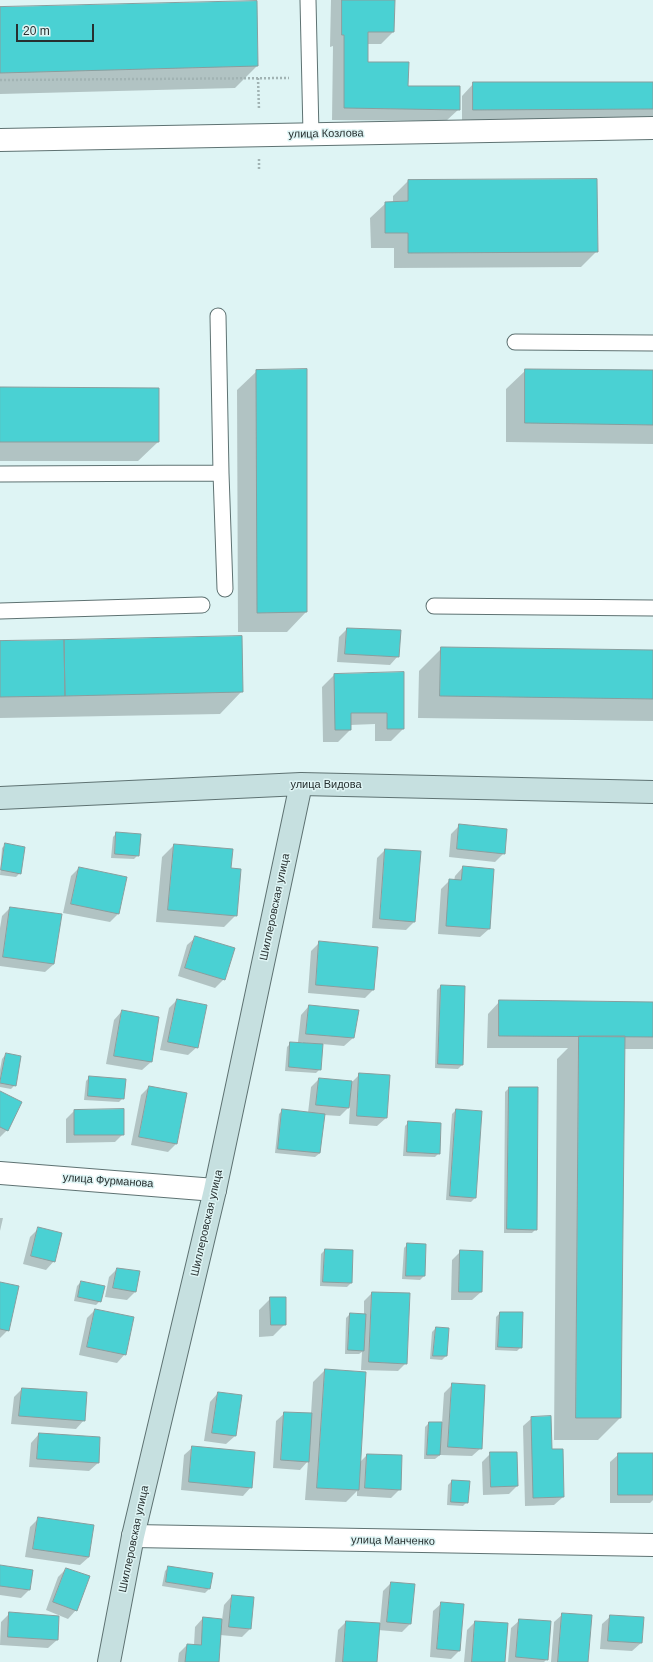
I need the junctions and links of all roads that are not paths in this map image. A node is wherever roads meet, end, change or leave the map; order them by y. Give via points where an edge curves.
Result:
1 (308, 0) edge
2 (653, 128) edge
3 (310, 134) junction
4 (0, 140) edge
5 (218, 316) dead end
6 (514, 342) dead end
7 (653, 344) edge
8 (221, 473) junction
9 (0, 474) edge
10 (225, 589) dead end
11 (202, 604) dead end
12 (434, 606) dead end
13 (653, 608) edge
14 (0, 611) edge
15 (301, 784) junction
16 (653, 792) edge
17 (0, 798) edge
18 (0, 1173) edge
19 (215, 1190) junction
20 (133, 1536) junction
21 (653, 1546) edge
22 (109, 1662) edge

1 - 3 lane
2 - 3 street, улица Козлова
3 - 4 street, улица Козлова
5 - 8 lane
6 - 7 lane
8 - 9 lane
8 - 10 lane
11 - 14 lane
12 - 13 lane
15 - 16 street, улица Видова
15 - 17 street, улица Видова
15 - 19 street, Шиллеровская улица
18 - 19 street, улица Фурманова
19 - 20 street, Шиллеровская улица
20 - 21 street, улица Манченко
20 - 22 street, Шиллеровская улица

